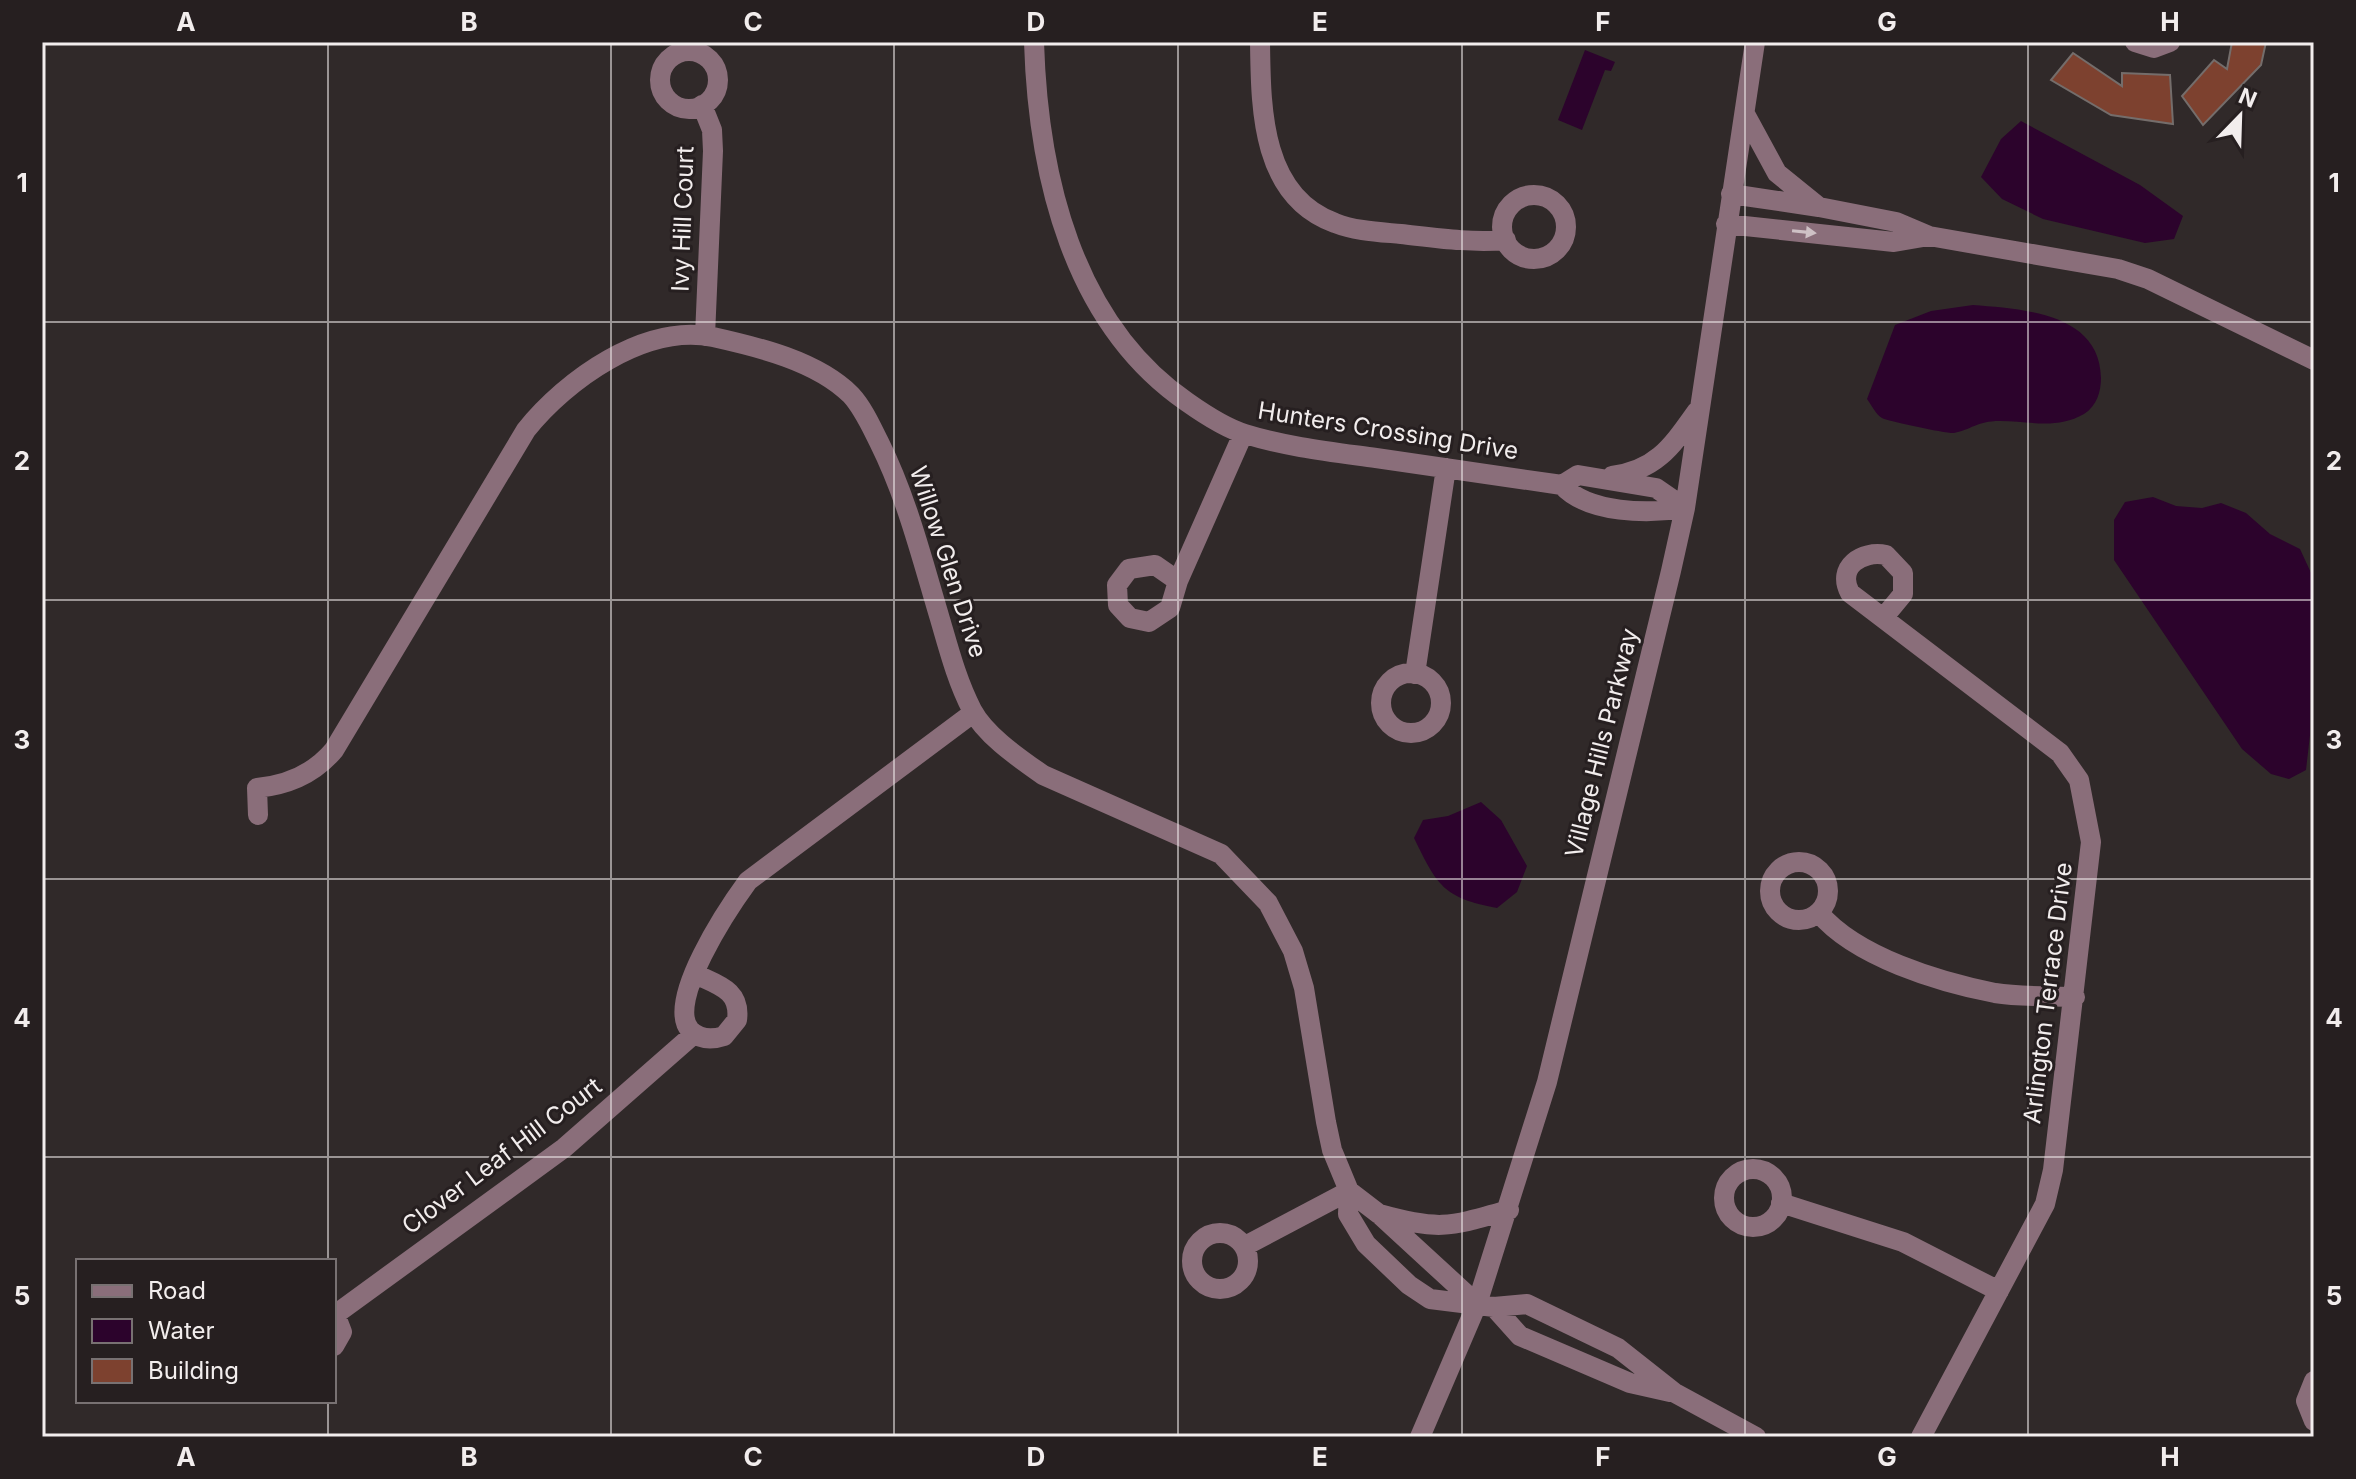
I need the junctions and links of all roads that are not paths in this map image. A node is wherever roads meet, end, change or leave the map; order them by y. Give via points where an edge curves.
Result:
1 (1034, 42) edge
2 (1260, 42) edge
3 (1755, 42) edge
4 (2135, 42) edge
5 (2170, 42) edge
6 (702, 105) dead end
7 (1745, 114) junction
8 (1731, 194) junction
9 (1819, 207) junction
10 (1726, 224) junction
11 (1929, 236) junction
12 (1506, 240) dead end
13 (705, 336) junction
14 (2314, 360) edge
15 (1700, 408) junction
16 (1243, 434) junction
17 (1446, 468) junction
18 (1594, 478) junction
19 (1562, 485) junction
20 (1685, 508) junction
21 (1176, 589) dead end
22 (1884, 617) dead end
23 (1415, 674) dead end
24 (973, 713) junction
25 (258, 815) dead end
26 (1819, 913) dead end
27 (695, 974) junction
28 (2075, 997) junction
29 (694, 1034) junction
30 (1349, 1191) junction
31 (1781, 1203) dead end
32 (1509, 1210) junction
33 (1379, 1214) junction
34 (1245, 1246) dead end
35 (1999, 1291) junction
36 (1486, 1306) junction
37 (336, 1311) edge
38 (336, 1315) edge
39 (336, 1342) edge
40 (2314, 1381) edge
41 (1675, 1393) junction
42 (2314, 1421) edge
43 (1420, 1437) edge
44 (1756, 1437) edge
45 (1921, 1437) edge

1 - 16 street, Hunters Crossing Drive via 1043,143 1064,224 1091,294 1148,373 1201,412
2 - 12 street via 1261,108 1272,158 1282,178 1312,210 1333,223 1363,230 1473,243
3 - 7 street, Village Hills Parkway
4 - 5 street via 2154,48
6 - 13 street, Ivy Hill Court via 713,151
7 - 8 street, Village Hills Parkway
7 - 9 street via 1777,173
8 - 9 street
8 - 10 street, Village Hills Parkway
9 - 11 street via 1896,222
10 -> 11 street via 1894,242
10 - 15 street, Village Hills Parkway
11 - 14 street via 2138,276
13 - 24 street, Willow Glen Drive via 779,355 825,377 851,396 869,421 904,496 954,670
13 - 25 street, Willow Glen Drive via 682,335 626,351 548,402 526,430 334,750 319,768 257,788
15 - 18 street, Hunters Crossing Drive via 1662,457 1636,473
15 - 20 street, Village Hills Parkway
16 - 17 street, Hunters Crossing Drive
16 - 21 street
17 - 19 street, Hunters Crossing Drive
17 - 23 street
18 - 19 street, Hunters Crossing Drive via 1578,475
18 - 20 street, Hunters Crossing Drive via 1656,488
19 - 20 street, Hunters Crossing Drive via 1574,498 1649,514
20 - 32 street, Village Hills Parkway via 1547,1082
22 - 28 street, Arlington Terrace Drive via 2045,738 2079,780 2091,842
24 - 27 street via 754,876 723,915
24 - 30 street, Willow Glen Drive via 1043,775 1221,854 1268,903 1293,951 1304,988 1332,1150
26 - 28 street via 1835,932 1861,949 1916,969 1996,993
27 - 29 street via 683,1008
27 - 29 street via 730,991 739,1008 732,1030 724,1036
28 - 35 street, Arlington Terrace Drive via 2045,1204
29 - 37 street, Clover Leaf Hill Court via 564,1148
30 - 33 street
30 - 34 street
30 - 36 street, Willow Glen Drive via 1348,1214 1366,1244 1409,1285 1440,1302
31 - 35 street via 1903,1242
32 - 33 street via 1425,1227
32 - 36 street, Village Hills Parkway
33 - 36 street
35 - 45 street, Arlington Terrace Drive
36 - 41 street via 1520,1336 1630,1383
36 - 41 street, Willow Glen Drive via 1527,1304 1618,1348
36 - 43 street, Village Hills Parkway
38 - 39 street, Clover Leaf Hill Court via 342,1332
40 - 42 street via 2306,1401
41 - 44 street

